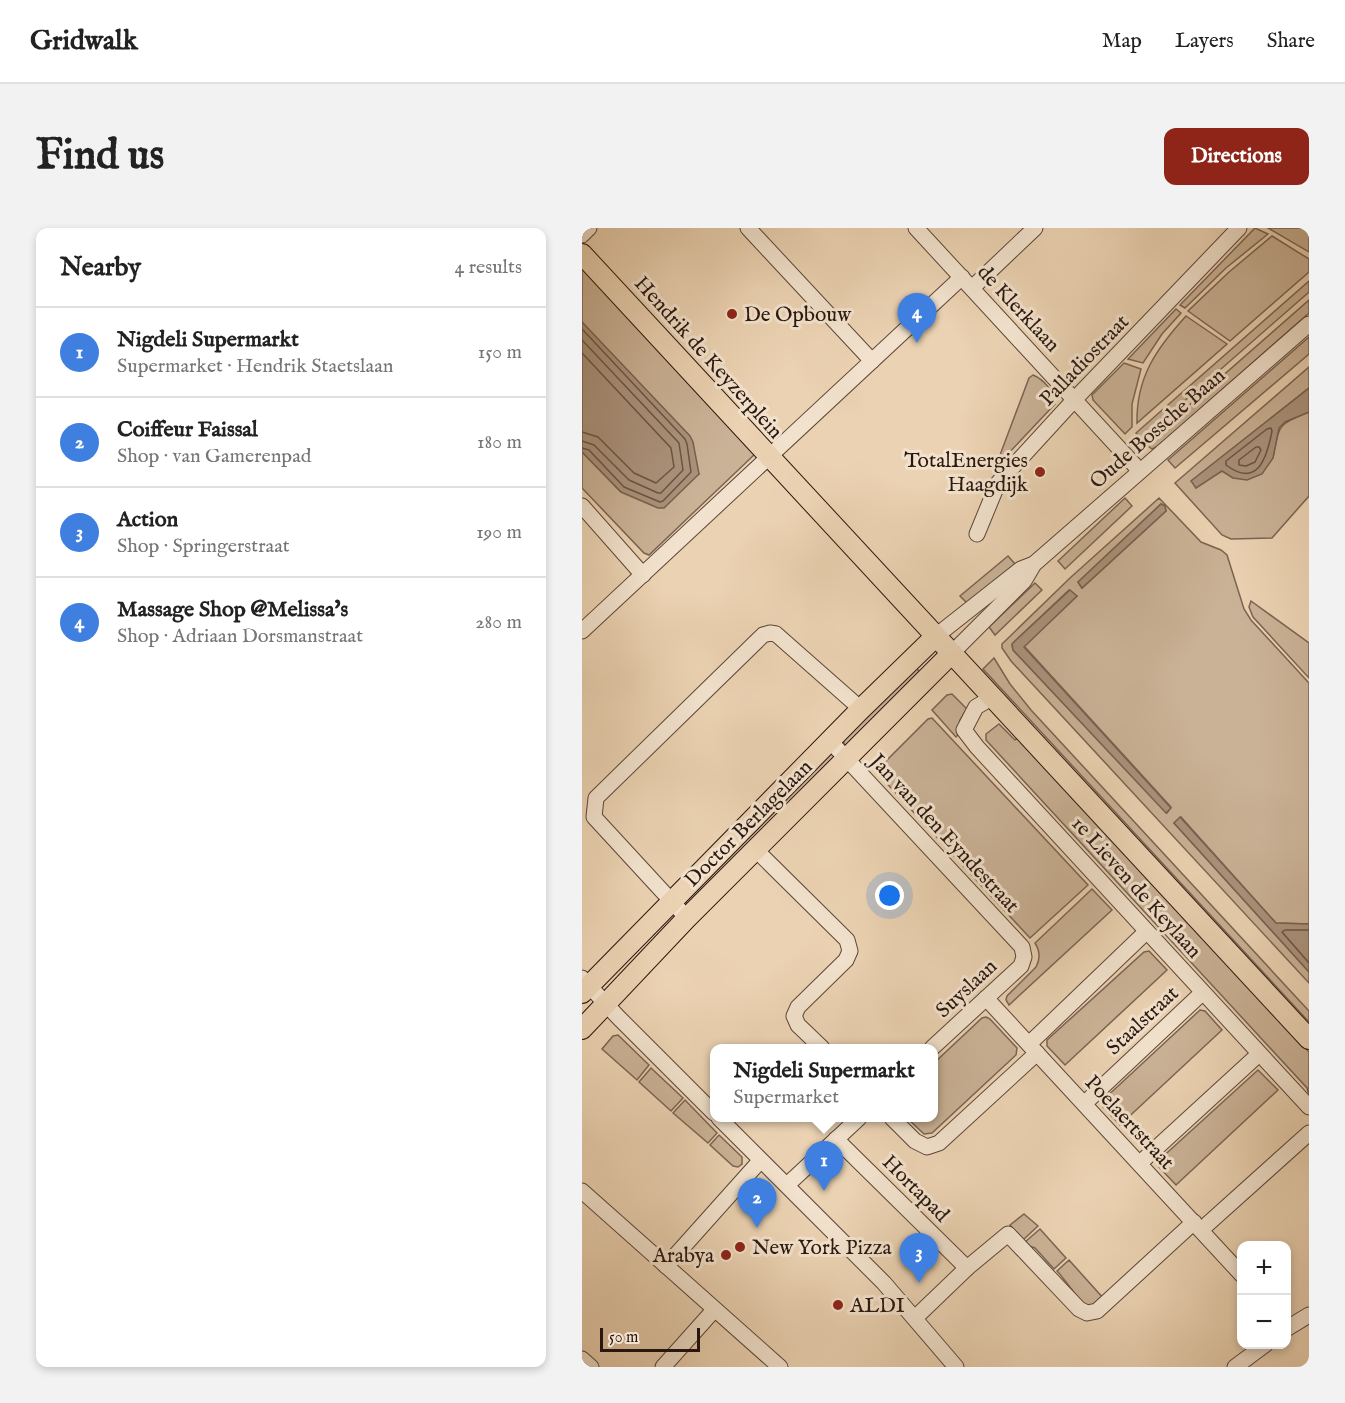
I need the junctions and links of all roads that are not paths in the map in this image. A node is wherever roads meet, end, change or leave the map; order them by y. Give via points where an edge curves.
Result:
1 (589, 228) edge
2 (748, 228) edge
3 (916, 228) edge
4 (1035, 228) edge
5 (1216, 228) edge
6 (1239, 228) edge
7 (582, 235) edge
8 (1228, 240) junction
9 (582, 254) edge
10 (967, 282) junction
11 (1309, 324) edge
12 (872, 361) junction
13 (1075, 399) junction
14 (770, 456) junction
15 (1140, 471) junction
16 (582, 506) edge
17 (977, 534) dead end
18 (1034, 564) junction
19 (643, 575) junction
20 (582, 631) edge
21 (936, 636) junction
22 (952, 653) junction
23 (993, 697) junction
24 (861, 709) junction
25 (830, 741) junction
26 (846, 758) junction
27 (756, 850) junction
28 (670, 901) junction
29 (687, 918) junction
30 (1146, 932) junction
31 (1024, 957) joint
32 (585, 986) edge
33 (1202, 993) junction
34 (986, 998) junction
35 (605, 1004) junction
36 (582, 1029) edge
37 (1309, 1039) edge
38 (818, 1044) edge
39 (937, 1044) edge
40 (1033, 1048) junction
41 (1259, 1054) junction
42 (1085, 1103) junction
43 (1309, 1107) edge
44 (710, 1109) edge
45 (723, 1122) edge
46 (855, 1122) edge
47 (896, 1122) edge
48 (1309, 1133) edge
49 (836, 1139) junction
50 (760, 1161) junction
51 (1140, 1163) junction
52 (787, 1185) junction
53 (582, 1191) edge
54 (1198, 1226) junction
55 (666, 1266) junction
56 (967, 1268) junction
57 (1237, 1269) edge
58 (714, 1310) junction
59 (1309, 1315) edge
60 (915, 1317) junction
61 (1291, 1325) edge
62 (1259, 1349) edge
63 (582, 1359) edge
64 (591, 1367) edge
65 (663, 1367) edge
66 (780, 1367) edge
67 (956, 1367) edge
68 (1235, 1367) edge

1 - 7 street
2 - 12 street
3 - 10 street, de Klerklaan
4 - 10 street
5 - 8 street
6 - 8 street, Palladiostraat
8 - 13 street, Palladiostraat
9 - 14 main road, Hendrik de Keyzerplein
10 - 12 street
10 - 13 street, de Klerklaan
11 - 15 street, Oude Bossche Baan
12 - 14 street
13 - 15 street, de Klerklaan
13 - 17 street, Palladiostraat via 998,483
14 - 19 street, Hendrik de Keyzerplein
14 - 21 main road, 1e Lieven de Keylaan
15 - 18 street, Oude Bossche Baan
16 - 19 street
18 - 21 street, Oude Bossche Baan via 1021,569
18 - 22 street, Oude Bossche Baan via 1024,581
19 - 20 street, Hendrik de Keyzerplein
21 - 22 main road, 1e Lieven de Keylaan
21 - 24 main road, Doctor Berlagelaan
22 - 23 main road, 1e Lieven de Keylaan
22 - 26 main road, Doctor Berlagelaan
23 - 30 street, 1e Lieven de Keylaan via 976,707 964,730
23 - 37 main road, 1e Lieven de Keylaan
24 - 25 main road, Doctor Berlagelaan
24 - 28 street via 776,634 763,635 596,798 594,817
25 - 26 street, Jan van den Eyndestraat
25 - 28 main road, Doctor Berlagelaan
26 - 27 main road, Doctor Berlagelaan
26 - 31 street, Jan van den Eyndestraat via 1022,947
27 - 29 main road, Doctor Berlagelaan
27 - 38 street via 847,940 850,951 846,960 798,1007 794,1016
28 - 29 street
28 - 32 main road, Doctor Berlagelaan
29 - 35 main road, Doctor Berlagelaan
30 - 33 street, 1e Lieven de Keylaan
30 - 40 street
31 - 34 street, Suyslaan via 1021,966
32 - 35 street
33 - 41 street, 1e Lieven de Keylaan
33 - 42 street, Staalstraat
34 - 39 street, Suyslaan
34 - 40 street, Poelaertstraat
35 - 36 main road, Doctor Berlagelaan
35 - 44 street
40 - 42 street, Poelaertstraat
40 - 47 street via 939,1143 927,1147
41 - 43 street, 1e Lieven de Keylaan
41 - 51 street
42 - 51 street, Poelaertstraat
45 - 50 street
46 - 49 street
48 - 54 street
49 - 52 street
49 - 56 street, Hortapad
50 - 52 street
50 - 55 street
51 - 54 street, Poelaertstraat
52 - 60 street
53 - 55 street
54 - 56 street via 1097,1311 1087,1313 1008,1234
54 - 57 street, Poelaertstraat
55 - 58 street
56 - 60 street
58 - 65 street
58 - 66 street
59 - 61 street
60 - 67 street
62 - 68 street
63 - 64 street

